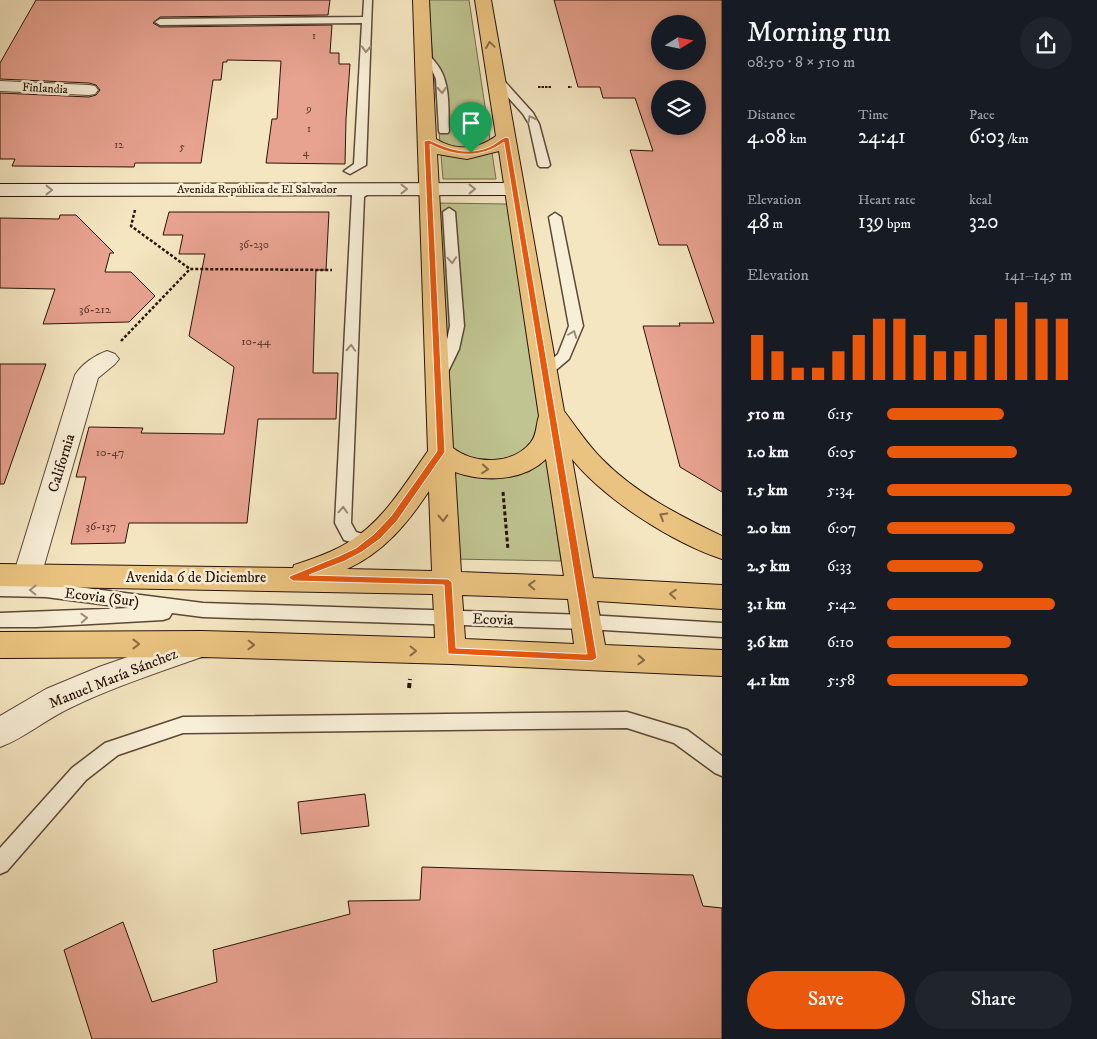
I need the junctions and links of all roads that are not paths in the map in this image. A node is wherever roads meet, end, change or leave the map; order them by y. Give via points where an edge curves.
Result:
1 (368, 0) edge
2 (500, 0) edge
3 (417, 2) edge
4 (484, 7) edge
5 (367, 20) junction
6 (160, 22) dead end
7 (423, 54) junction
8 (494, 76) junction
9 (0, 86) edge
10 (89, 90) dead end
11 (444, 131) dead end
12 (506, 138) junction
13 (427, 141) junction
14 (544, 165) dead end
15 (341, 171) joint
16 (402, 171) dead end
17 (372, 180) junction
18 (429, 180) junction
19 (514, 189) junction
20 (0, 190) edge
21 (449, 212) dead end
22 (555, 217) dead end
23 (114, 350) road end
24 (545, 372) junction
25 (438, 378) junction
26 (552, 413) junction
27 (441, 452) junction
28 (370, 542) junction
29 (722, 548) edge
30 (14, 576) edge
31 (293, 578) junction
32 (448, 582) junction
33 (581, 587) junction
34 (0, 590) edge
35 (722, 597) edge
36 (203, 610) junction
37 (450, 618) junction
38 (0, 620) edge
39 (587, 622) junction
40 (722, 630) edge
41 (202, 644) junction
42 (0, 645) edge
43 (451, 651) junction
44 (592, 658) junction
45 (722, 663) edge
46 (0, 732) edge
47 (722, 767) edge
48 (0, 864) edge

1 - 5 lane
2 - 4 main road
3 - 7 main road
8 -> 4 main road
5 - 6 lane
5 -> 15 lane via 360,165
7 -> 11 lane via 441,79
7 - 13 main road
8 - 12 main road
14 -> 8 lane via 528,113
9 - 10 street, Finlandia
12 - 13 main road via 483,152 464,153 439,148
12 - 19 main road
13 - 18 main road
15 - 17 street, Avenida República de El Salvador
16 - 18 street, Avenida República de El Salvador
17 -> 18 street, Avenida República de El Salvador
20 -> 17 street, Avenida República de El Salvador
28 -> 17 lane via 350,536 343,523 358,195
18 -> 19 street, Avenida República de El Salvador
18 - 25 main road
19 - 24 main road
21 -> 25 lane via 457,326 452,348
24 -> 22 lane via 564,356 576,326
23 - 30 street, California via 87,375
24 - 26 main road
25 - 27 main road
27 -> 26 main road via 455,463 481,469 509,467 524,462 543,447
29 -> 26 main road via 639,503 611,481 593,466
26 - 33 main road
27 - 28 main road via 394,519
27 -> 32 main road
28 - 31 main road via 342,559
30 - 31 main road, Avenida 6 de Diciembre
31 - 32 main road, Avenida 6 de Diciembre
33 -> 32 main road, Avenida 6 de Diciembre
32 - 37 main road
35 -> 33 main road, Avenida 6 de Diciembre
33 - 39 main road
36 -> 34 lane, Ecovia (Sur) via 46,590
36 - 37 lane, Ecovia
38 -> 36 lane
37 - 39 lane, Ecovia
37 - 43 main road
39 - 40 lane, Ecovia
39 - 44 main road
42 -> 41 main road
41 -> 43 main road
41 - 46 street, Manuel María Sánchez via 110,676 57,699
43 - 44 main road
44 -> 45 main road
47 - 48 lane via 680,736 627,720 183,725 105,754 79,774

